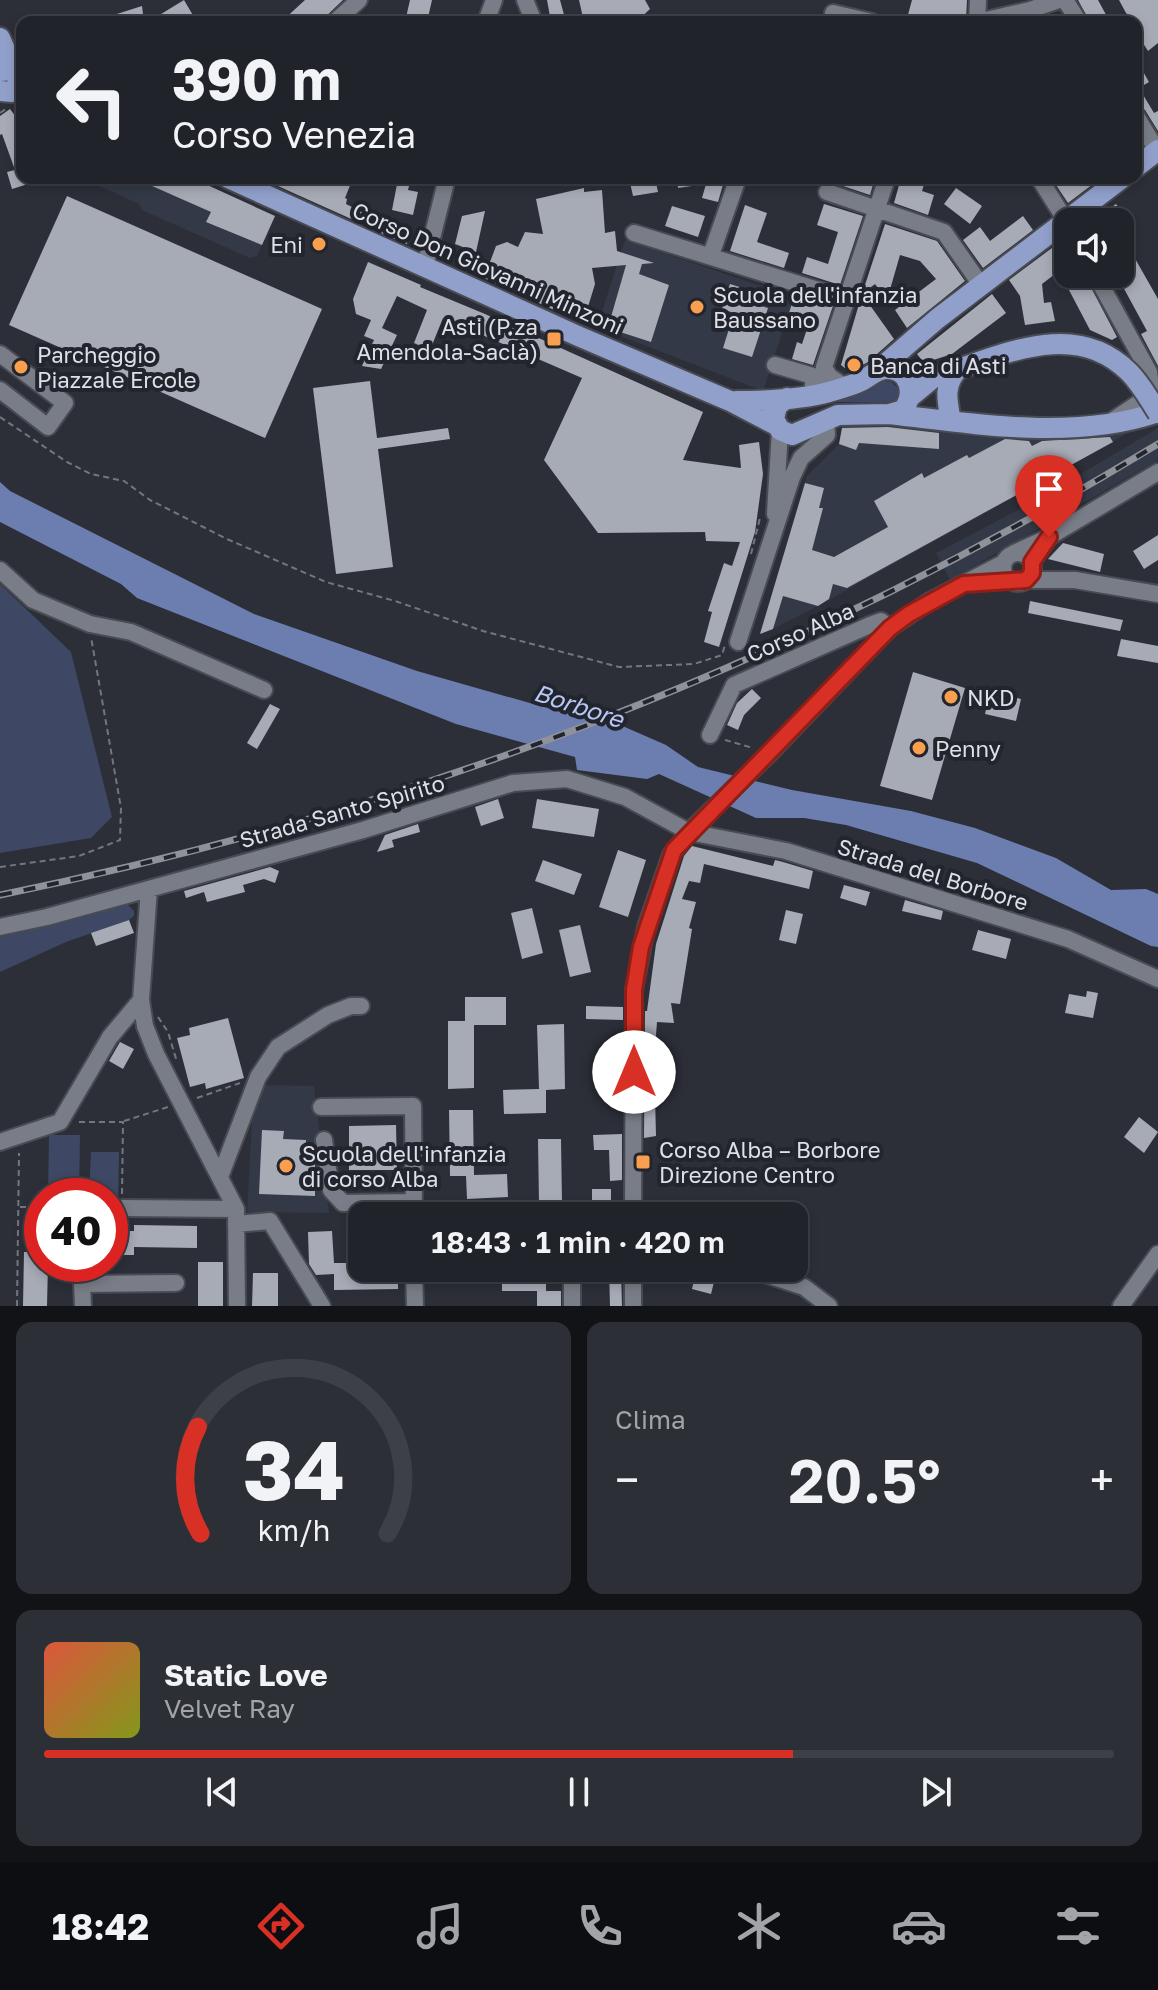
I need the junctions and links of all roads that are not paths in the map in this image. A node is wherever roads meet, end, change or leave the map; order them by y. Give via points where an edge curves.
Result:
1 (1059, 0) edge
2 (1004, 16) edge
3 (0, 38) edge
4 (11, 85) edge
5 (1142, 126) edge
6 (1158, 151) edge
7 (241, 184) edge
8 (446, 184) edge
9 (736, 184) edge
10 (885, 184) edge
11 (1043, 184) edge
12 (1115, 184) edge
13 (827, 192) dead end
14 (878, 208) junction
15 (1058, 208) edge
16 (1085, 208) edge
17 (1054, 232) edge
18 (634, 233) dead end
19 (711, 255) junction
20 (425, 266) junction
21 (981, 285) junction
22 (1103, 288) edge
23 (847, 299) junction
24 (0, 354) edge
25 (775, 365) dead end
26 (961, 368) junction
27 (877, 371) junction
28 (901, 374) junction
29 (933, 378) junction
30 (839, 383) junction
31 (813, 386) junction
32 (0, 390) edge
33 (910, 397) junction
34 (787, 398) junction
35 (730, 401) junction
36 (1158, 413) edge
37 (889, 414) junction
38 (951, 421) junction
39 (1107, 424) junction
40 (778, 428) junction
41 (811, 438) junction
42 (1158, 472) edge
43 (776, 527) junction
44 (1019, 567) junction
45 (0, 570) edge
46 (1153, 592) edge
47 (890, 628) junction
48 (732, 641) road end
49 (264, 690) dead end
50 (710, 735) road end
51 (689, 832) junction
52 (149, 889) junction
53 (0, 927) edge
54 (1158, 979) edge
55 (141, 1000) junction
56 (361, 1006) dead end
57 (321, 1107) dead end
58 (324, 1140) dead end
59 (0, 1142) edge
60 (220, 1177) junction
61 (414, 1202) edge
62 (633, 1202) edge
63 (348, 1203) edge
64 (128, 1208) edge
65 (236, 1216) junction
66 (1158, 1254) edge
67 (414, 1282) edge
68 (572, 1282) edge
69 (633, 1282) edge
70 (789, 1282) edge
71 (176, 1283) dead end
72 (83, 1306) edge
73 (237, 1306) edge
74 (322, 1306) edge
75 (415, 1306) edge
76 (572, 1306) edge
77 (633, 1306) edge
78 (829, 1306) edge
79 (1121, 1306) edge

1 - 2 street
3 - 4 main road
5 - 6 street
7 - 20 main road, Corso Don Giovanni Minzoni
8 - 20 street
9 - 19 street
10 - 14 street
11 - 15 street
12 - 16 main road, Corso Don Giovanni Minzoni
13 - 14 street
14 - 21 street via 944,232
14 - 23 street
17 - 21 main road, Corso Don Giovanni Minzoni
18 - 19 street
19 - 23 street
20 - 35 main road, Corso Don Giovanni Minzoni
21 - 27 main road, Corso Don Giovanni Minzoni
22 - 39 street via 1149,372 1152,394
23 - 30 street via 824,367
24 - 32 street via 65,403 48,427
25 - 31 street
26 - 29 main road
26 - 36 main road, bridge via 1035,345 1072,344 1119,363
26 - 38 main road via 949,379 946,393
27 - 28 main road
27 - 30 main road, Corso Don Giovanni Minzoni via 861,382
28 - 29 main road
28 - 33 main road via 909,383
29 - 33 main road
30 - 31 main road, Corso Don Giovanni Minzoni
31 - 34 main road, Corso Don Giovanni Minzoni
33 - 37 main road via 903,410
34 - 35 main road, Corso Don Giovanni Minzoni
34 - 40 main road via 777,406
35 - 40 main road, Corso Don Giovanni Minzoni
36 - 39 main road
37 - 38 main road
37 - 41 main road via 826,419
38 - 39 main road via 1039,428
40 - 41 main road
40 - 43 street
41 - 43 street
42 - 44 street, Corso Alba via 1049,537
43 - 48 street
44 - 46 street
44 - 47 street, Corso Alba via 964,584
45 - 49 street via 33,600 90,624 131,632
47 - 50 street, Corso Alba via 881,621 870,625 734,685
47 - 51 street, Corso Alba
51 - 52 street, Strada Santo Spirito via 625,797 567,779 537,779
51 - 54 street, Strada del Borbore via 786,851 1068,939
51 - 62 street, Corso Alba via 664,872 636,972
52 - 53 street, Strada Santo Spirito
52 - 55 street
55 - 59 street via 110,1037 60,1122
55 - 60 street via 156,1054
56 - 60 street via 328,1015 278,1047 258,1077
57 - 61 street via 413,1106
58 - 63 street via 331,1190
60 - 65 street
64 - 65 street
65 - 73 street
65 - 74 street via 270,1221
66 - 79 street
67 - 75 street
68 - 76 street
69 - 77 street
70 - 78 street
71 - 72 street via 82,1284

